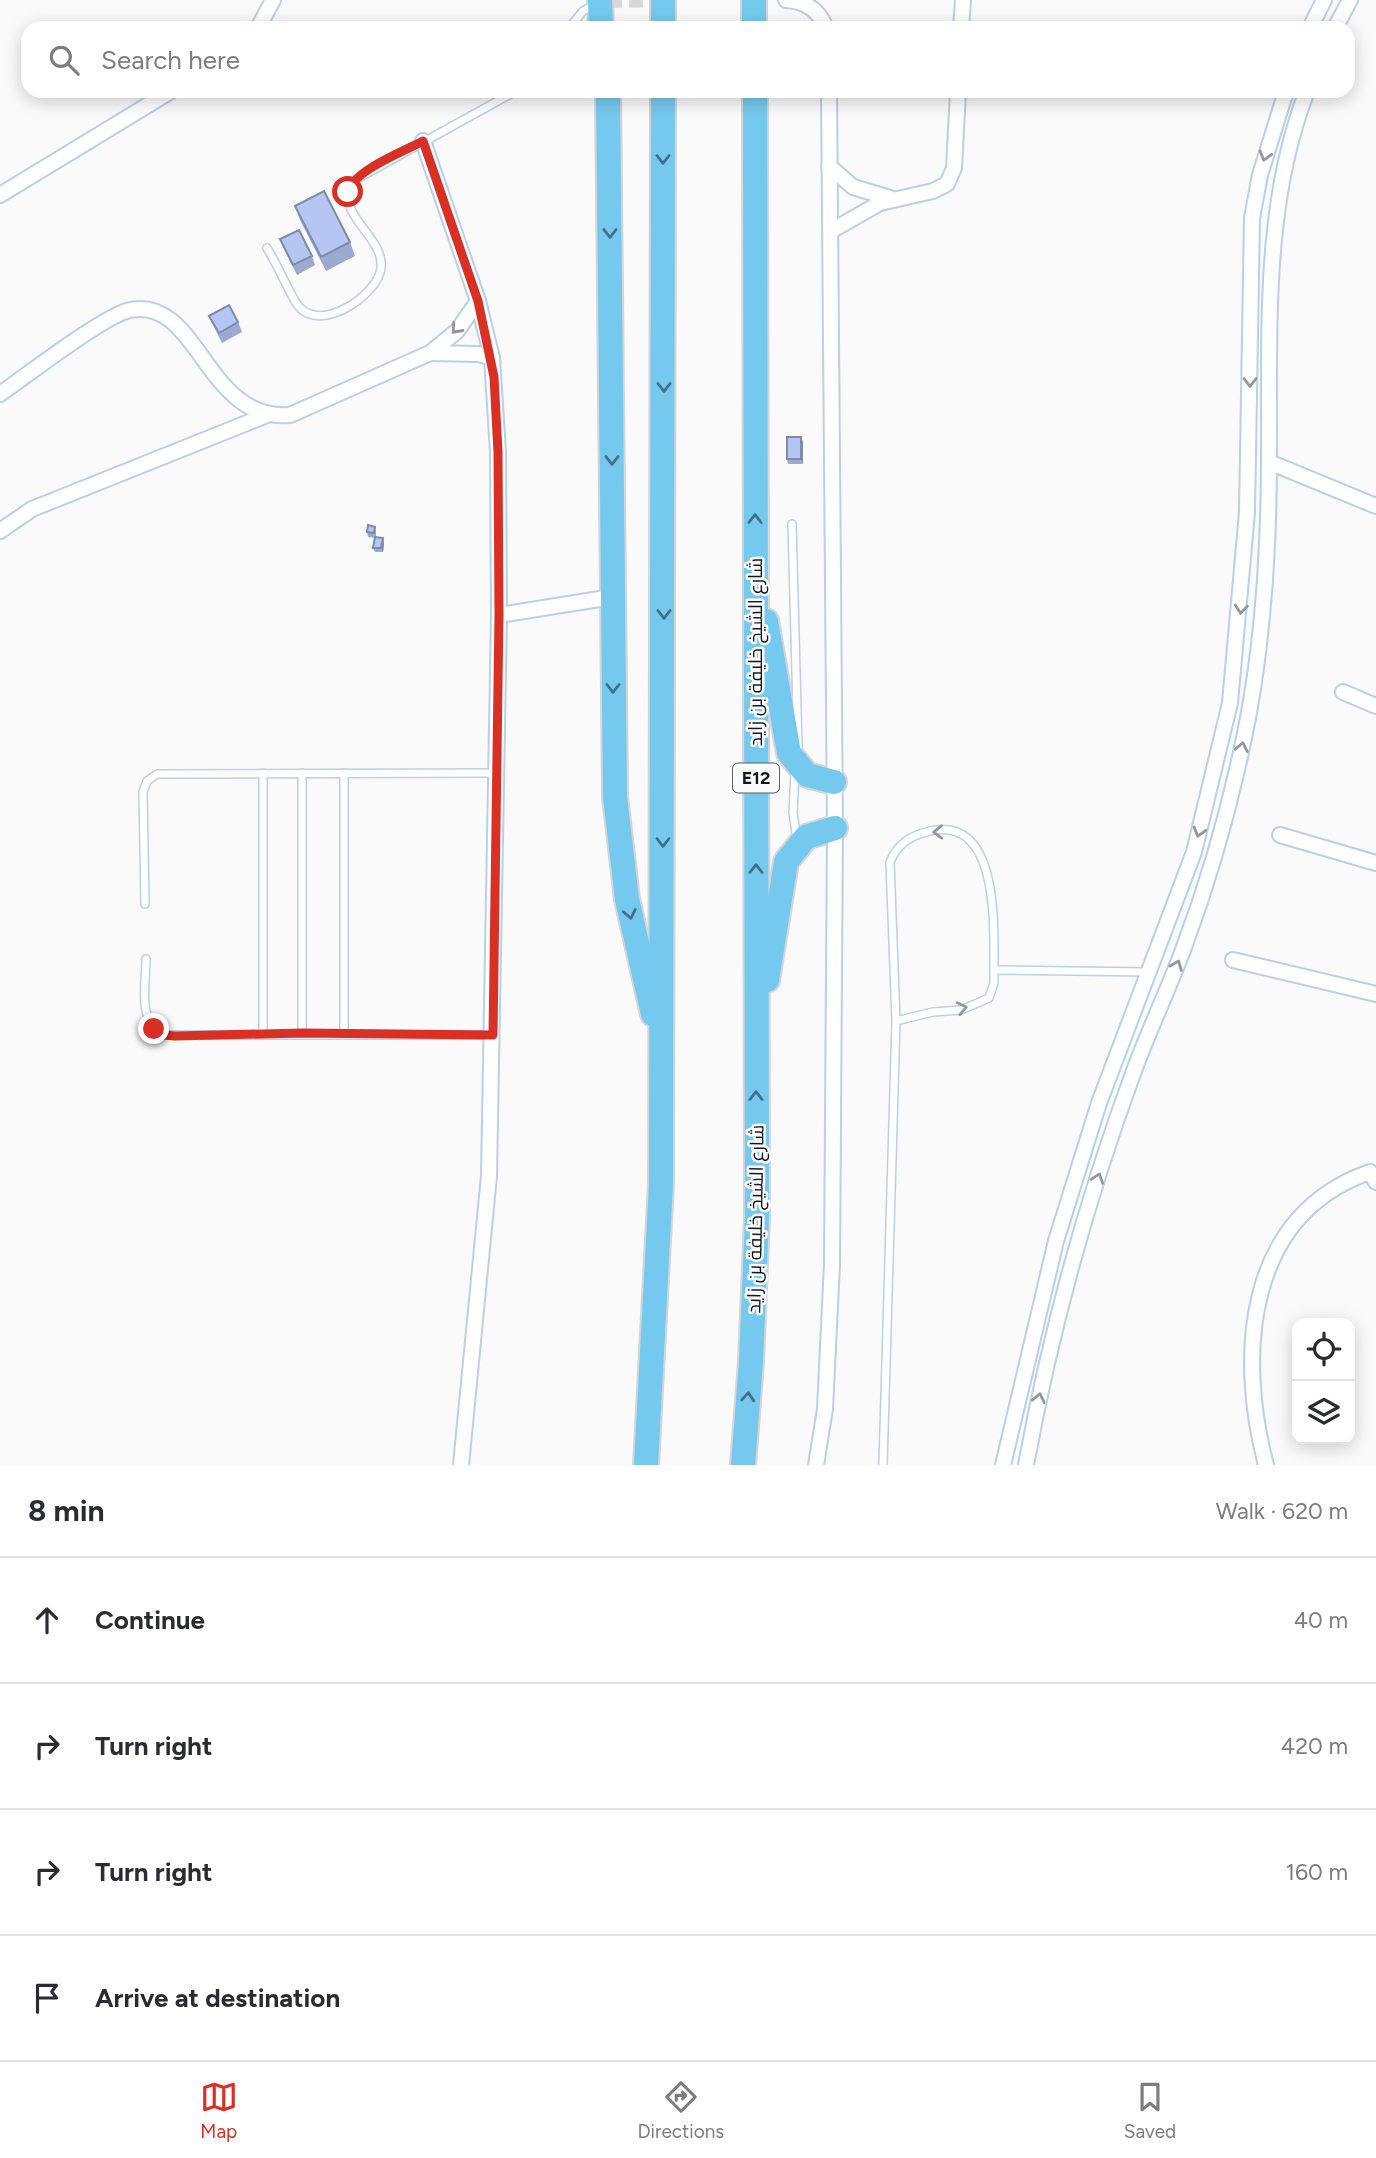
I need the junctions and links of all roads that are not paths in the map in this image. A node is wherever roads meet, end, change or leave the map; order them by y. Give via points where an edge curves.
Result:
1 (274, 0) edge
2 (663, 0) edge
3 (754, 0) edge
4 (786, 0) edge
5 (964, 0) edge
6 (1324, 0) edge
7 (1350, 0) edge
8 (603, 1) edge
9 (262, 21) edge
10 (575, 21) edge
11 (602, 21) edge
12 (663, 21) edge
13 (754, 21) edge
14 (821, 21) edge
15 (962, 21) edge
16 (1314, 21) edge
17 (1339, 21) edge
18 (159, 98) edge
19 (503, 98) edge
20 (608, 98) edge
21 (663, 98) edge
22 (755, 98) edge
23 (829, 98) edge
24 (958, 98) edge
25 (1284, 98) edge
26 (1305, 98) edge
27 (423, 141) junction
28 (829, 166) junction
29 (0, 195) edge
30 (898, 198) junction
31 (831, 231) junction
32 (267, 248) dead end
33 (478, 301) junction
34 (430, 353) junction
35 (492, 358) junction
36 (0, 394) edge
37 (267, 415) junction
38 (1269, 462) junction
39 (1376, 506) edge
40 (792, 524) dead end
41 (0, 531) edge
42 (755, 578) junction
43 (612, 597) junction
44 (499, 615) junction
45 (1343, 692) dead end
46 (1376, 706) edge
47 (796, 766) junction
48 (263, 773) junction
49 (302, 773) junction
50 (344, 773) junction
51 (494, 774) junction
52 (834, 782) junction
53 (835, 828) junction
54 (1280, 835) dead end
55 (797, 844) junction
56 (1376, 863) edge
57 (145, 904) dead end
58 (146, 959) dead end
59 (1233, 960) dead end
60 (994, 970) junction
61 (1148, 972) junction
62 (1376, 994) edge
63 (896, 1021) junction
64 (756, 1022) junction
65 (263, 1033) junction
66 (302, 1033) junction
67 (344, 1033) junction
68 (493, 1035) junction
69 (662, 1052) junction
70 (1376, 1182) edge
71 (461, 1465) edge
72 (646, 1465) edge
73 (743, 1465) edge
74 (816, 1465) edge
75 (883, 1465) edge
76 (1003, 1465) edge
77 (1026, 1465) edge
78 (1266, 1465) edge

1 - 9 street
2 - 12 highway
3 - 13 highway
4 - 14 street via 814,10
5 - 15 street
6 - 16 street
7 - 17 street
8 - 10 lane
8 - 11 highway
18 - 29 street
19 - 27 lane
20 -> 43 highway
21 -> 69 highway
42 -> 22 highway, شارع الشيخ خليفة بن زايد / E12
23 - 28 street
24 - 30 street via 954,168 947,184
25 -> 61 street via 1252,218 1245,537 1230,703 1194,852
26 - 38 street via 1284,172 1274,234
27 - 32 lane via 349,186 348,204 378,250 381,271 375,284 338,312 320,318 302,311
27 - 33 street
28 - 30 street via 867,194
28 - 31 street
30 - 31 street via 863,210
31 - 52 street
33 -> 34 street via 457,331
33 - 35 street
34 - 35 street
34 - 37 street via 301,412
35 - 44 street
36 - 37 street via 114,316 139,309 157,312 173,322 236,399
37 - 41 street via 32,509
38 - 39 street
77 -> 38 street via 1081,1227 1135,1069 1184,948 1239,761 1268,549
40 - 47 lane via 799,735
42 - 47 highway via 773,654 786,747
64 -> 42 highway, شارع الشيخ خليفة بن زايد / E12
43 - 44 street
43 -> 69 highway via 618,831 633,931
44 - 51 street
45 - 46 street
47 - 52 highway via 813,778
47 - 55 lane via 793,813
48 - 49 lane
48 - 57 lane via 163,774 147,780 143,792
48 - 65 lane
49 - 50 lane
49 - 66 lane
50 - 51 lane
50 - 67 lane
51 - 68 street
52 - 53 street
53 - 55 highway via 814,832
53 - 74 street via 832,1264 825,1409
54 - 56 street
55 - 64 highway via 783,872 775,941
58 - 65 lane via 146,1013 158,1032 175,1036
59 - 62 street
60 - 61 lane
63 -> 60 lane via 961,1010 989,998
60 -> 63 lane via 990,877 983,856 972,842 952,832 937,830 908,838 890,862
61 - 76 street via 1099,1103 1056,1241
63 - 75 lane
73 -> 64 highway, شارع الشيخ خليفة بن زايد / E12 via 755,1287
65 - 66 lane
66 - 67 lane
67 - 68 lane
68 - 71 street via 483,1250
69 - 72 highway via 659,1257
70 - 78 street via 1370,1172 1327,1195 1286,1235 1267,1270 1253,1332 1251,1378

